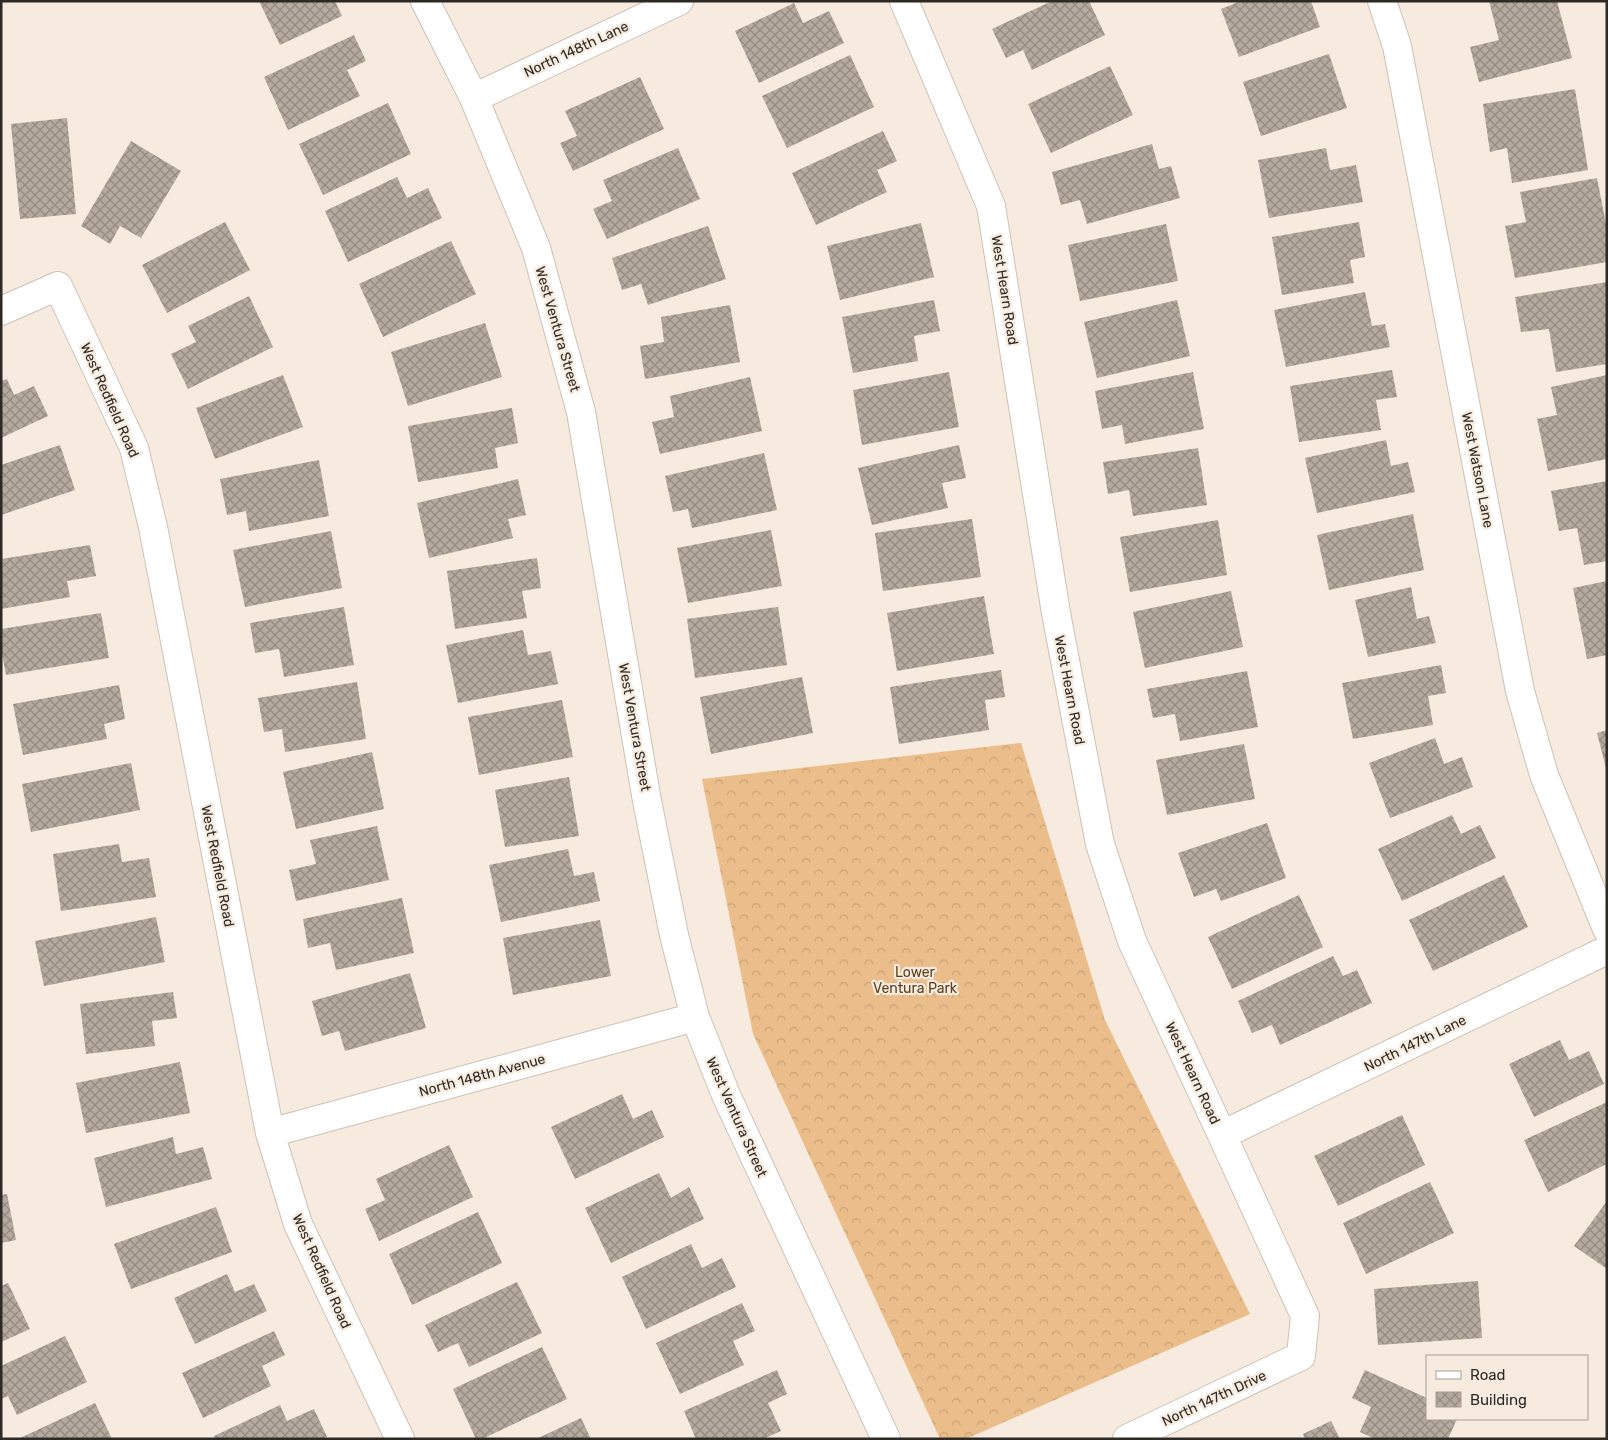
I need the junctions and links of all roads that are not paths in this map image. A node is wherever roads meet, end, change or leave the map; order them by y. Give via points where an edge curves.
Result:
1 (425, 1) edge
2 (679, 1) edge
3 (904, 1) edge
4 (1382, 1) edge
5 (474, 98) junction
6 (1, 311) edge
7 (1607, 929) edge
8 (1607, 950) edge
9 (695, 1017) junction
10 (270, 1133) junction
11 (1222, 1135) junction
12 (1301, 1356) joint
13 (400, 1439) edge
14 (886, 1439) edge
15 (1127, 1439) edge

1 - 5 street, West Ventura Street
2 - 5 street, North 148th Lane
3 - 11 street, West Hearn Road via 991,206 1056,613 1100,844 1132,941
4 - 7 street, West Watson Lane via 1397,46 1520,691 1544,775
5 - 9 street, West Ventura Street via 536,248 581,412 647,801 674,935
6 - 10 street, West Redfield Road via 58,286 134,448 157,547
8 - 11 street, North 147th Lane
9 - 10 street, North 148th Avenue
9 - 14 street, West Ventura Street via 726,1095
10 - 13 street, West Redfield Road via 298,1224
11 - 12 street, West Hearn Road via 1305,1316
12 - 15 street, North 147th Drive

